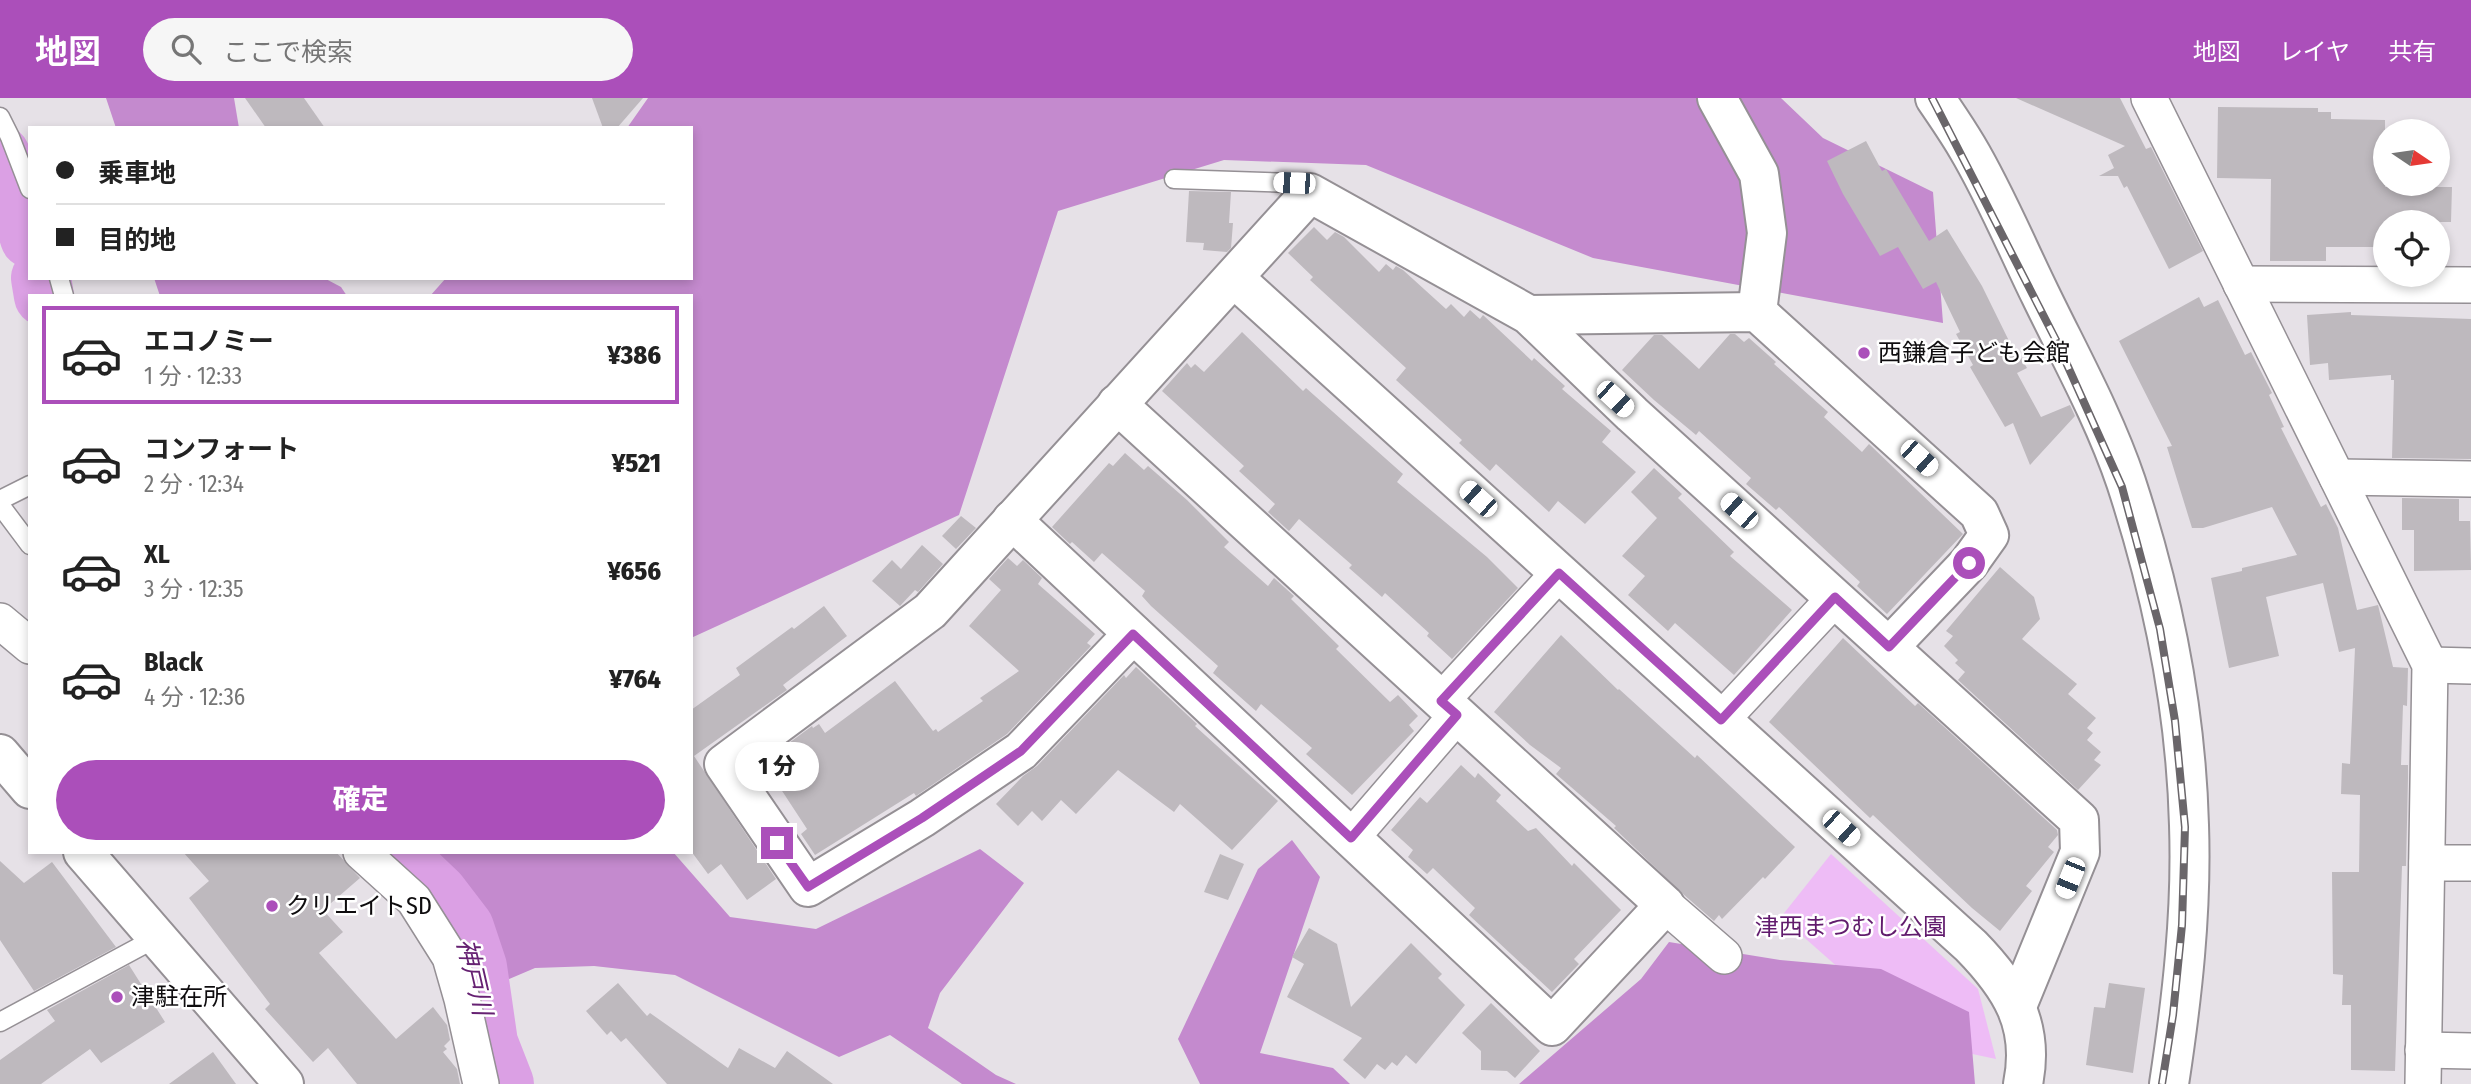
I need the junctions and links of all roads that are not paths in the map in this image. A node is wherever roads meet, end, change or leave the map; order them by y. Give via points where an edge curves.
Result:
1 (1717, 98) edge
2 (1936, 98) edge
3 (2149, 98) edge
4 (0, 117) edge
5 (1174, 179) dead end
6 (28, 184) edge
7 (1310, 193) junction
8 (1234, 278) junction
9 (2241, 284) junction
10 (2471, 285) edge
11 (1758, 312) junction
12 (1529, 315) junction
13 (1117, 404) junction
14 (2337, 477) junction
15 (2471, 479) edge
16 (28, 486) edge
17 (0, 502) edge
18 (1012, 520) junction
19 (28, 542) edge
20 (1559, 573) junction
21 (1835, 597) junction
22 (0, 621) edge
23 (1133, 634) junction
24 (28, 644) edge
25 (1889, 647) junction
26 (2430, 665) junction
27 (2471, 666) edge
28 (1449, 708) junction
29 (1721, 720) junction
30 (0, 754) edge
31 (28, 787) edge
32 (1351, 838) junction
33 (85, 854) edge
34 (363, 854) edge
35 (2427, 863) junction
36 (2471, 863) edge
37 (1665, 905) junction
38 (156, 938) junction
39 (1724, 956) dead end
40 (2017, 1006) junction
41 (0, 1022) edge
42 (2471, 1051) edge
43 (2423, 1067) edge
44 (284, 1084) edge
45 (481, 1084) edge
46 (2023, 1084) edge
47 (2169, 1084) edge

1 - 11 street via 1759,174 1767,233
2 - 47 street via 1968,148 2094,406 2125,481 2167,639 2179,710 2189,824 2189,902
3 - 9 street
4 - 6 lane
5 - 7 lane via 1294,183
7 - 8 street
7 - 12 street
8 - 13 street
8 - 20 street
9 - 10 street
9 - 14 street
11 - 12 street
11 - 25 street via 1979,513 1989,534 1969,563
12 - 21 street
13 - 18 street
13 - 28 street
14 - 15 street
14 - 26 street
16 - 17 lane
17 - 19 lane
18 - 23 street
18 - 23 street via 930,611 724,764 808,887 1021,751
20 - 28 street
20 - 29 street
21 - 25 street
21 - 29 street
22 - 24 street
23 - 32 street
25 - 40 street via 2079,820 2080,852
26 - 27 street
26 - 35 street
28 - 32 street
28 - 37 street
29 - 40 street via 1971,946 1996,972
30 - 31 street
32 - 37 street via 1552,1026
33 - 38 street
34 - 45 street via 414,900 450,957
35 - 36 street
35 - 43 street
37 - 39 street
38 - 41 lane
38 - 44 street
40 - 46 street via 2026,1035
42 - 43 street

